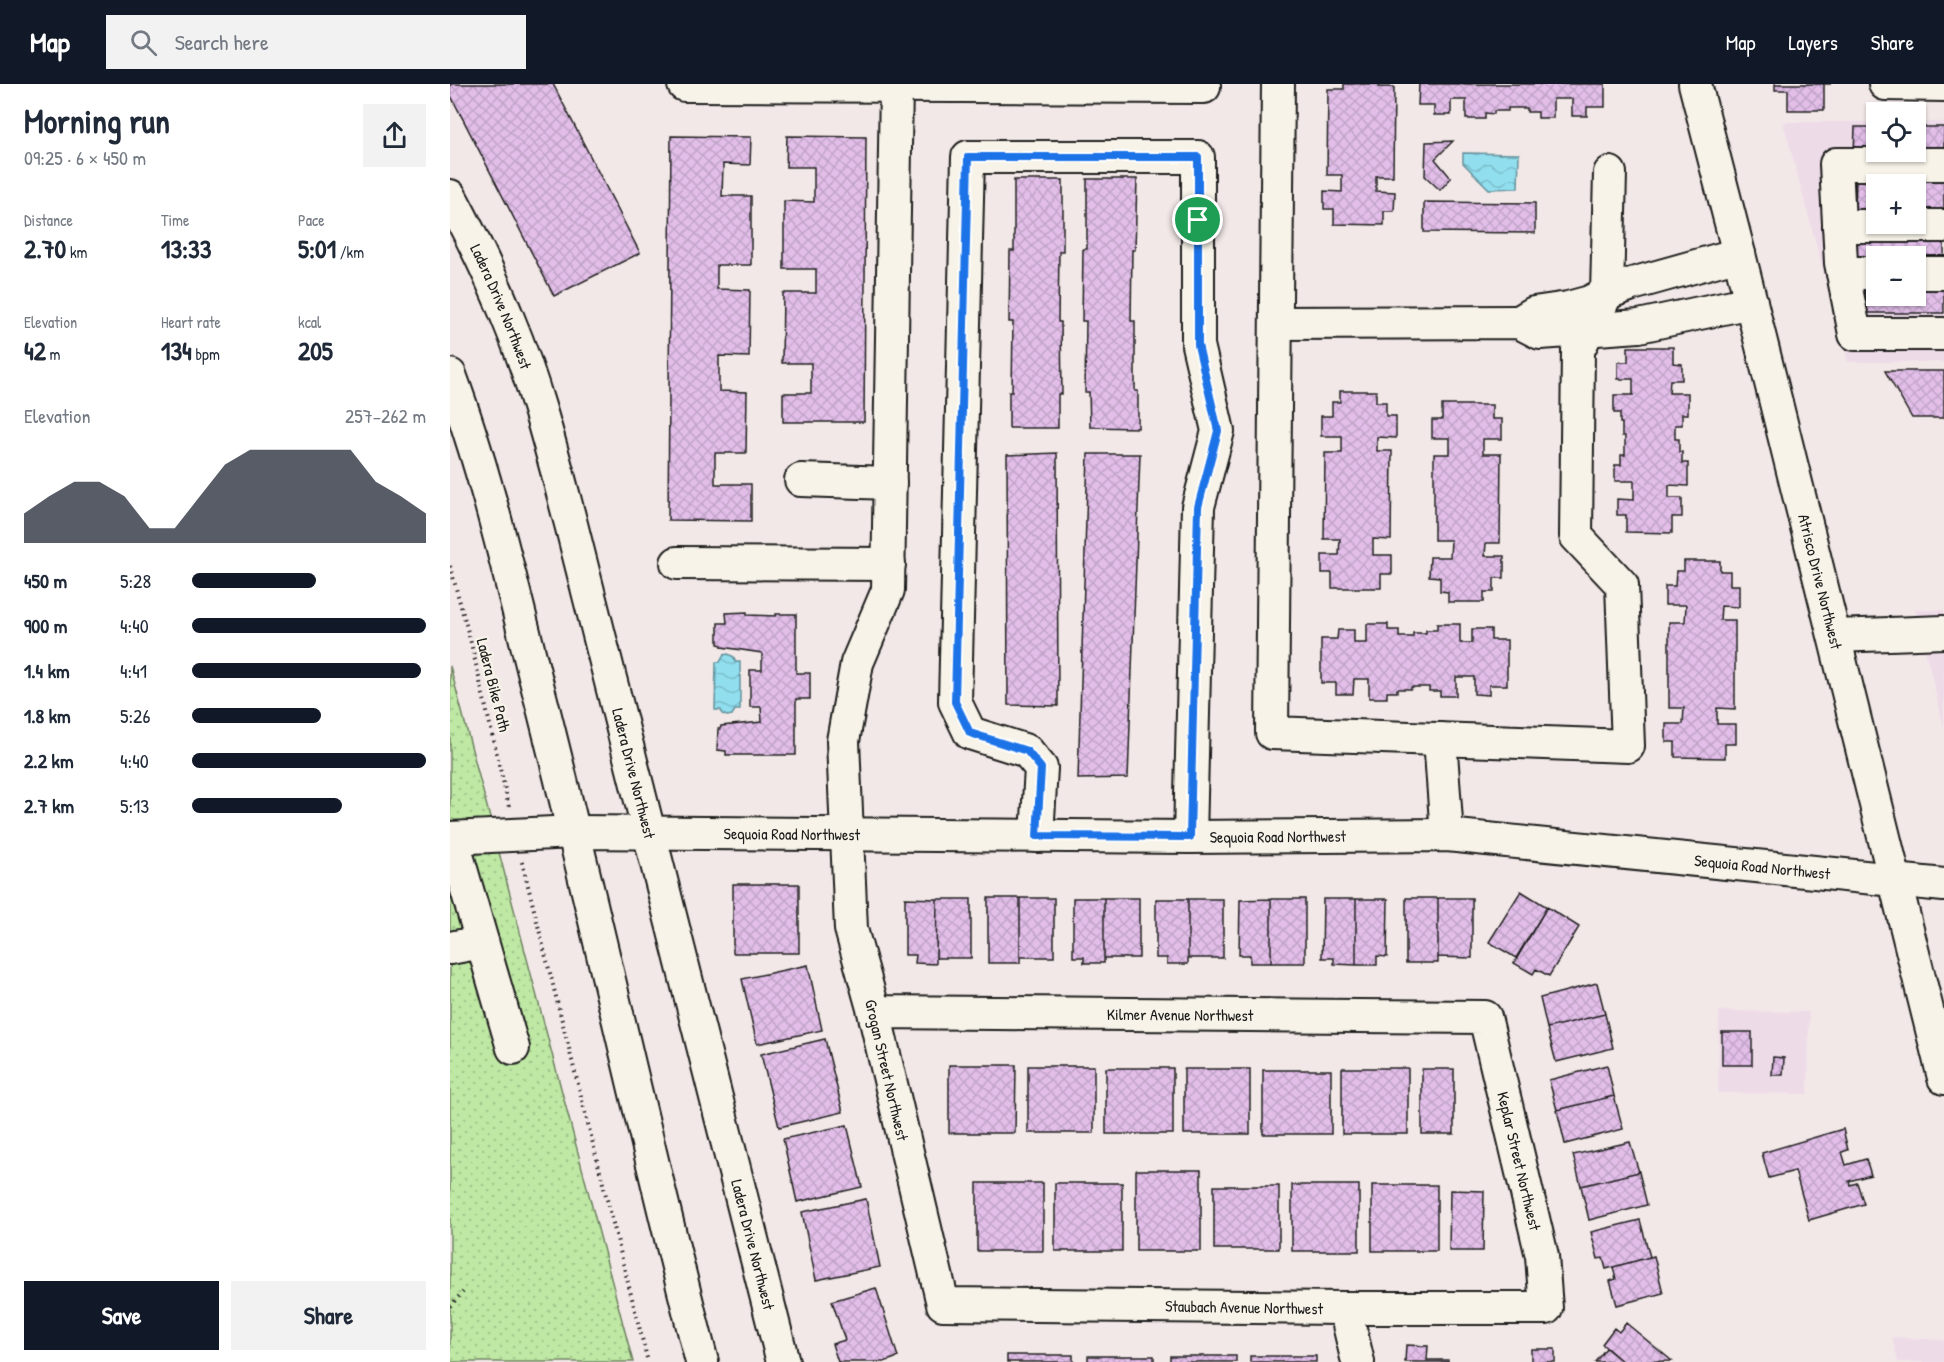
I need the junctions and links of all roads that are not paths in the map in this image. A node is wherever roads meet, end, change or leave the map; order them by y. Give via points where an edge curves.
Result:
1 (1204, 84) edge
2 (1278, 84) edge
3 (1695, 84) edge
4 (1885, 84) edge
5 (684, 85) edge
6 (896, 85) edge
7 (1944, 85) edge
8 (1944, 164) edge
9 (1610, 173) dead end
10 (450, 196) edge
11 (1839, 226) junction
12 (1944, 226) edge
13 (1739, 254) junction
14 (1843, 273) junction
15 (1866, 273) edge
16 (1926, 273) edge
17 (1944, 273) edge
18 (1607, 293) junction
19 (1751, 302) junction
20 (1519, 322) junction
21 (1276, 323) junction
22 (1588, 330) junction
23 (1944, 334) edge
24 (450, 375) edge
25 (801, 480) dead end
26 (890, 483) junction
27 (677, 563) dead end
28 (889, 564) junction
29 (1944, 632) edge
30 (1834, 636) junction
31 (1440, 739) junction
32 (574, 832) junction
33 (648, 833) junction
34 (848, 835) junction
35 (1447, 835) junction
36 (1037, 836) junction
37 (1190, 837) junction
38 (451, 838) edge
39 (1894, 879) junction
40 (1944, 885) edge
41 (458, 886) edge
42 (482, 942) junction
43 (450, 948) edge
44 (874, 1012) junction
45 (1485, 1017) joint
46 (513, 1048) dead end
47 (1944, 1078) edge
48 (943, 1304) joint
49 (1345, 1308) junction
50 (1546, 1308) joint
51 (702, 1362) edge
52 (783, 1362) edge
53 (1358, 1362) edge

1 - 6 street
2 - 21 street
3 - 13 street, Atrisco Drive Northwest
4 - 7 street
5 - 6 street
6 - 26 street, Grogan Street Northwest
8 - 11 street via 1836,164
9 - 18 street
10 - 33 street, Ladera Drive Northwest via 510,323 542,417
11 - 12 street
11 - 14 street
13 - 18 street
13 - 19 street, Atrisco Drive Northwest
14 - 15 street
14 - 23 street via 1855,334
16 - 17 street
18 - 20 street via 1590,302 1534,313
18 - 22 street
19 - 22 street via 1639,326
19 - 30 street, Atrisco Drive Northwest
20 - 21 street
20 - 22 street via 1540,333
21 - 31 street via 1272,733
22 - 31 street via 1578,351 1576,536 1622,585 1628,746
24 - 32 street via 488,492
25 - 26 street
26 - 28 street, Grogan Street Northwest
27 - 28 street
28 - 34 street, Grogan Street Northwest via 888,590 857,663 843,741
29 - 30 street
30 - 39 street, Atrisco Drive Northwest
31 - 35 street
32 - 33 street, Sequoia Road Northwest
32 - 38 street, Sequoia Road Northwest
32 - 51 street
33 - 34 street, Sequoia Road Northwest
33 - 52 street, Ladera Drive Northwest
34 - 36 street, Sequoia Road Northwest
34 - 44 street, Grogan Street Northwest via 851,929
35 - 37 street, Sequoia Road Northwest
35 - 39 street, Sequoia Road Northwest
36 - 37 street, Sequoia Road Northwest
36 - 37 street via 1041,768 1027,751 970,733 955,702 968,157 1198,157 1198,345 1218,431 1198,507
38 - 41 street
39 - 40 street, Sequoia Road Northwest
39 - 47 street, Atrisco Drive Northwest
41 - 42 street
42 - 43 street
42 - 46 street
44 - 45 street, Kilmer Avenue Northwest
44 - 48 street, Grogan Street Northwest
45 - 50 street, Keplar Street Northwest via 1542,1256
48 - 49 street, Staubach Avenue Northwest
49 - 50 street, Staubach Avenue Northwest
49 - 53 street

